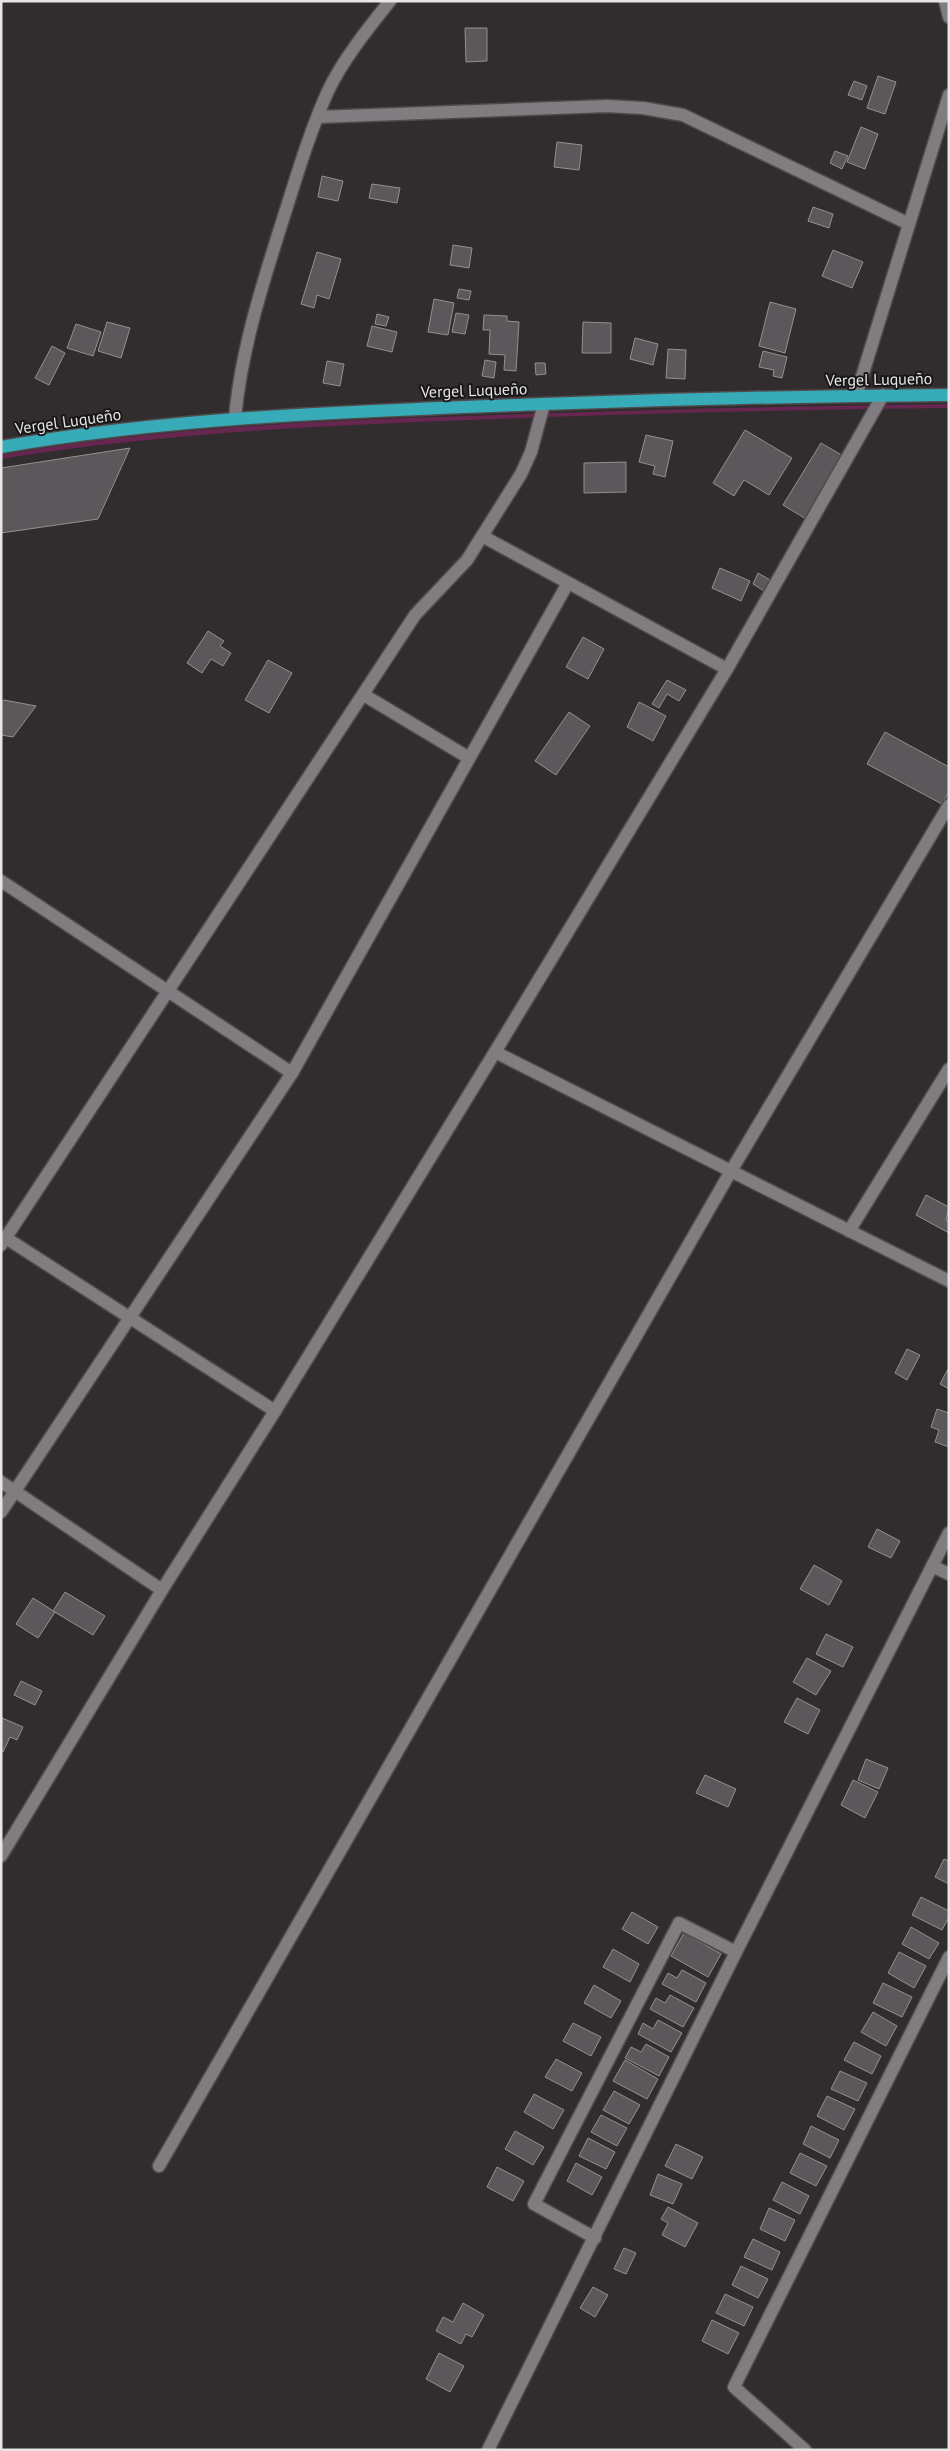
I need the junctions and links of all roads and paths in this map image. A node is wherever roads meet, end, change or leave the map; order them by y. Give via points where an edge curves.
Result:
1 (390, 1) edge
2 (945, 1) edge
3 (949, 17) edge
4 (949, 95) edge
5 (318, 117) junction
6 (909, 224) junction
7 (883, 395) junction
8 (949, 395) edge
9 (856, 396) junction
10 (544, 404) junction
11 (235, 418) junction
12 (1, 446) edge
13 (482, 536) junction
14 (568, 583) junction
15 (728, 669) junction
16 (364, 695) junction
17 (469, 758) junction
18 (949, 805) edge
19 (1, 880) edge
20 (169, 993) junction
21 (495, 1052) junction
22 (949, 1069) edge
23 (292, 1073) junction
24 (731, 1171) junction
25 (849, 1231) junction
26 (4, 1242) edge
27 (949, 1282) edge
28 (130, 1317) junction
29 (275, 1411) junction
30 (1, 1482) edge
31 (15, 1492) junction
32 (1, 1512) edge
33 (949, 1533) edge
34 (932, 1566) junction
35 (949, 1574) edge
36 (162, 1590) junction
37 (1, 1856) edge
38 (736, 1952) junction
39 (949, 1957) edge
40 (159, 2166) dead end
41 (595, 2238) junction
42 (488, 2450) edge
43 (805, 2450) edge

1 - 5 street via 329,90
2 - 3 street
4 - 6 street
5 - 6 street via 607,106 683,115
5 - 11 street via 270,261 238,383
6 - 9 street
7 - 8 main road, Vergel Luqueño
7 - 9 main road, Vergel Luqueño
7 - 15 street
9 - 10 main road, Vergel Luqueño
10 - 11 main road, Vergel Luqueño
10 - 13 street via 531,452 521,474
11 - 12 main road, Vergel Luqueño via 138,427
13 - 14 street
13 - 16 street via 467,560 415,615
14 - 15 street
14 - 17 street
15 - 21 street
16 - 17 street
16 - 20 street
17 - 23 street
18 - 24 street
19 - 20 street
20 - 23 street
20 - 26 street
21 - 24 street
21 - 29 street
22 - 25 street
23 - 28 street
24 - 25 street
24 - 40 street
25 - 27 street
26 - 28 street
28 - 29 street
28 - 31 street
29 - 36 street
30 - 31 street
31 - 32 street
31 - 36 street
33 - 34 street
34 - 35 street
34 - 38 street
36 - 37 street
38 - 41 street
38 - 41 street via 678,1923 534,2204
39 - 43 street via 734,2387
41 - 42 street

